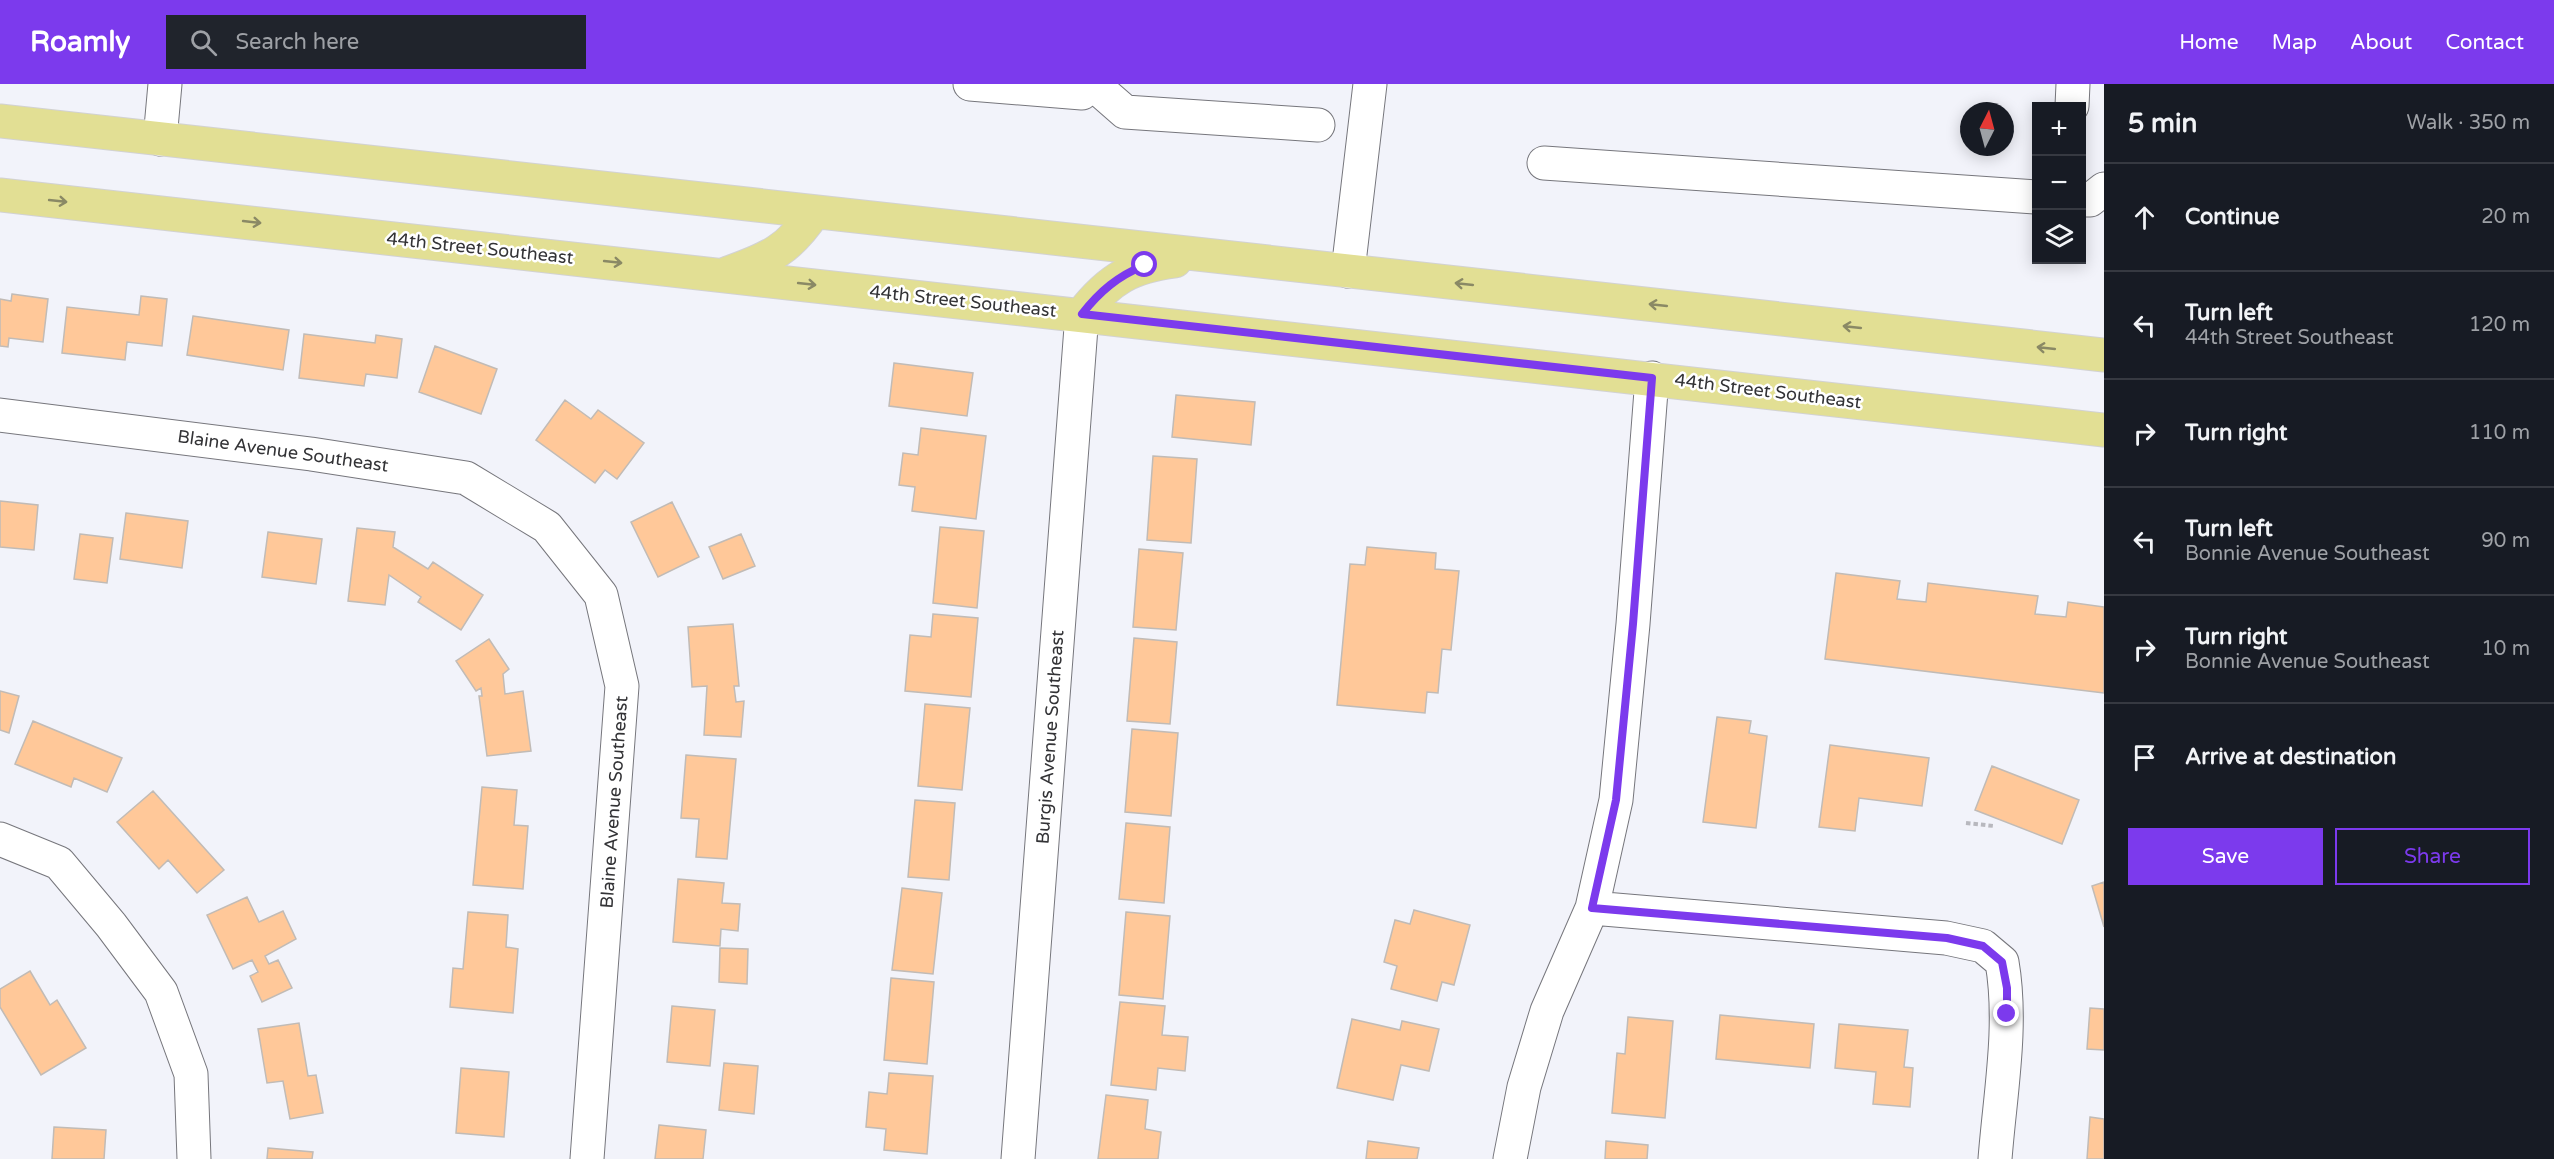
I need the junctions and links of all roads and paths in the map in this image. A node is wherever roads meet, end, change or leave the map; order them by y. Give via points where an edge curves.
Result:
1 (165, 84) edge
2 (970, 84) edge
3 (1093, 84) edge
4 (1370, 84) edge
5 (2073, 84) edge
6 (2072, 102) edge
7 (8, 124) edge
8 (1318, 125) dead end
9 (160, 139) junction
10 (1544, 164) dead end
11 (2104, 189) edge
12 (0, 195) edge
13 (2032, 197) edge
14 (2086, 200) edge
15 (814, 212) junction
16 (1209, 255) junction
17 (1348, 271) junction
18 (724, 274) junction
19 (1082, 314) junction
20 (2104, 355) edge
21 (1652, 378) junction
22 (0, 415) edge
23 (2104, 430) edge
24 (1966, 824) dead end
25 (1994, 826) dead end
26 (0, 839) edge
27 (1592, 908) junction
28 (194, 1159) edge
29 (587, 1159) edge
30 (1018, 1159) edge
31 (1510, 1159) edge
32 (1995, 1159) edge

1 - 9 street
2 - 3 street via 1082,93
3 - 8 street via 1125,112
4 - 17 street
5 - 6 street
7 - 9 main road
9 - 15 main road
10 - 13 street
11 - 14 street
12 -> 18 main road, 44th Street Southeast
15 - 16 main road
15 - 18 main road via 787,247 767,259
16 - 17 main road
16 - 19 main road via 1145,265 1122,274 1098,293
20 -> 17 main road
18 -> 19 main road, 44th Street Southeast
19 - 21 main road, 44th Street Southeast
19 - 30 street, Burgis Avenue Southeast
21 - 23 main road, 44th Street Southeast
21 - 27 street via 1616,800
22 - 29 street, Blaine Avenue Southeast via 300,452 466,478 547,527 601,595 622,686
24 - 25 path
26 - 28 street via 59,863 161,993 191,1074
27 - 31 street via 1547,1011 1524,1087
27 - 32 street via 1947,938 1983,946 2002,962 2007,988

